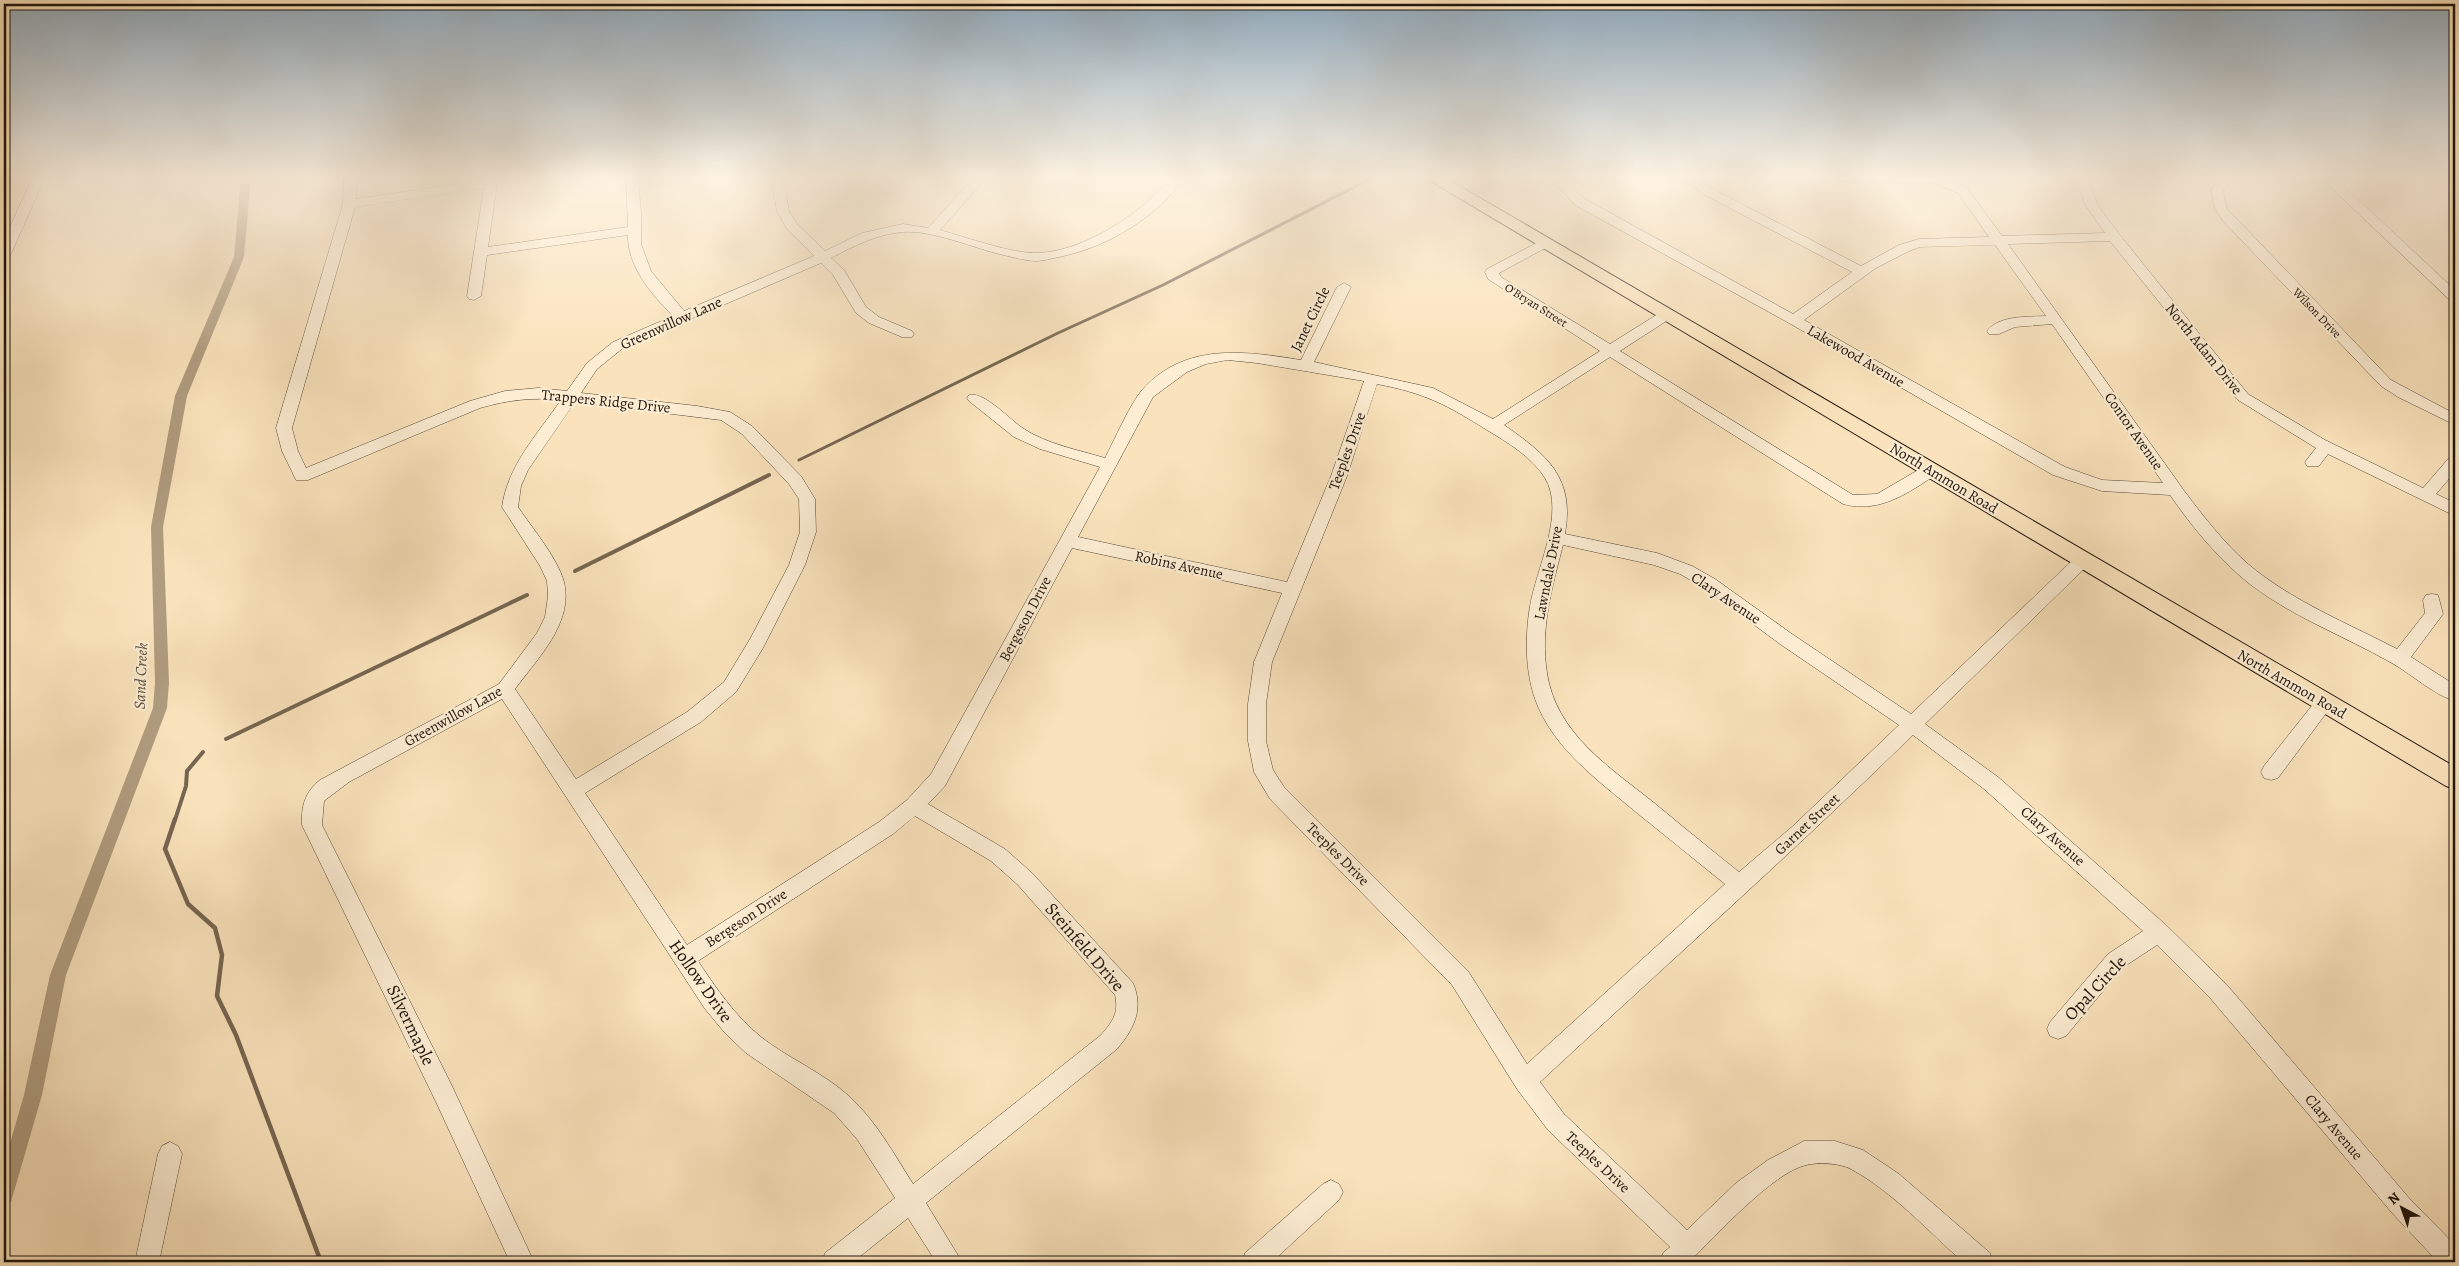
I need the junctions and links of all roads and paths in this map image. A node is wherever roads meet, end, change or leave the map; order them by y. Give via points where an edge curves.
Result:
1 (12, 236) edge
2 (340, 236) edge
3 (483, 236) edge
4 (592, 236) edge
5 (634, 236) edge
6 (802, 236) edge
7 (862, 236) edge
8 (947, 236) edge
9 (1105, 236) edge
10 (1532, 236) edge
11 (1642, 236) edge
12 (1793, 236) edge
13 (1995, 236) edge
14 (2245, 236) edge
15 (2390, 236) edge
16 (2114, 237) joint
17 (1998, 241) junction
18 (1544, 243) junction
19 (481, 252) junction
20 (4, 254) edge
21 (823, 257) junction
22 (1863, 273) junction
23 (1344, 287) dead end
24 (474, 296) dead end
25 (2455, 297) edge
26 (1666, 315) junction
27 (683, 318) junction
28 (1794, 320) junction
29 (2054, 320) junction
30 (1994, 331) dead end
31 (907, 334) dead end
32 (1609, 351) junction
33 (1306, 364) junction
34 (1372, 378) junction
35 (571, 396) junction
36 (974, 398) dead end
37 (2455, 420) edge
38 (1492, 426) junction
39 (2325, 447) junction
40 (2313, 462) dead end
41 (2455, 462) edge
42 (1108, 464) junction
43 (1931, 470) junction
44 (2174, 489) junction
45 (2425, 496) junction
46 (2455, 510) edge
47 (1557, 538) junction
48 (1067, 541) junction
49 (2082, 561) junction
50 (1292, 589) junction
51 (2432, 600) dead end
52 (2400, 659) junction
53 (505, 688) junction
54 (2455, 694) edge
55 (2324, 703) junction
56 (1911, 724) junction
57 (2271, 772) dead end
58 (2455, 779) edge
59 (321, 789) joint
60 (574, 790) junction
61 (914, 806) junction
62 (1739, 884) junction
63 (2159, 932) junction
64 (684, 958) junction
65 (2058, 1028) dead end
66 (1525, 1081) junction
67 (170, 1154) dead end
68 (1331, 1192) dead end
69 (908, 1201) junction
70 (1679, 1254) edge
71 (147, 1262) edge
72 (522, 1262) edge
73 (834, 1262) edge
74 (950, 1262) edge
75 (1254, 1262) edge
76 (1981, 1262) edge
77 (2455, 1262) edge

1 - 20 street
2 - 35 street, Trappers Ridge Drive via 284,428 302,476 475,404 505,396 538,393
3 - 19 street
4 - 19 street
5 - 27 street via 644,272
6 - 21 street
7 - 21 street, Greenwillow Lane
8 - 9 street, Greenwillow Lane via 1037,257 1067,251
10 - 18 main road, North Ammon Road
11 - 28 street, Lakewood Avenue
12 - 22 street
13 - 17 street, Contor Avenue
14 - 37 street, Wilson Drive via 2386,383
15 - 25 street
16 - 17 street
16 - 39 street, North Adam Drive via 2243,397
17 - 22 street via 1919,243 1888,255
17 - 29 street, Contor Avenue
18 - 26 main road, North Ammon Road
18 - 32 street, O'Bryan Street via 1492,272 1495,279
19 - 24 street
21 - 27 street, Greenwillow Lane
21 - 31 street via 839,273 861,310 874,320
22 - 28 street
23 - 33 street, Janet Circle
26 - 32 street
26 - 43 main road, North Ammon Road
27 - 35 street, Greenwillow Lane via 618,345 592,366
28 - 44 street, Lakewood Avenue via 2058,471 2081,481 2119,489
29 - 30 street via 2012,323
29 - 44 street, Contor Avenue
32 - 38 street
32 - 43 street via 1848,500 1859,504 1880,500
33 - 34 street, Bergeson Drive
33 - 42 street, Bergeson Drive via 1223,356 1198,361 1166,377 1147,394
34 - 38 street, Lawndale Drive via 1426,390
34 - 50 street, Teeples Drive via 1339,476
35 - 53 street, Greenwillow Lane via 513,486 510,507 547,564 555,581 556,596 554,617 544,638
35 - 60 street, Trappers Ridge Drive via 698,410 724,416 747,430 795,480 807,499 808,532 797,565 757,643 730,686 694,717
36 - 42 street via 1003,422 1036,441
38 - 47 street, Lawndale Drive via 1539,460 1553,476 1559,490
39 - 40 street
39 - 45 street, North Adam Drive
41 - 45 street
42 - 48 street, Bergeson Drive
43 - 49 main road, North Ammon Road
44 - 52 street, Contor Avenue via 2208,534 2264,586
45 - 46 street, North Adam Drive
47 - 56 street, Clary Avenue via 1658,559 1686,570
47 - 62 street, Lawndale Drive via 1539,604 1535,648 1541,685 1550,712 1594,766
48 - 50 street, Robins Avenue
48 - 61 street, Bergeson Drive via 938,780
49 - 55 main road, North Ammon Road
49 - 56 street, Garnet Street
50 - 66 street, Teeples Drive via 1263,662 1257,704 1257,741 1264,772 1277,793 1460,978
51 - 52 street via 2434,614
52 - 54 street, Contor Avenue
53 - 59 street, Greenwillow Lane
53 - 60 street, Hollow Drive
55 - 57 street
55 - 58 main road, North Ammon Road
56 - 62 street, Garnet Street via 1800,832
56 - 63 street, Clary Avenue via 1991,783
59 - 72 street, Silvermaple via 310,806 312,825
60 - 64 street, Hollow Drive
61 - 64 street, Bergeson Drive via 886,828
61 - 69 street, Steinfeld Drive via 998,855 1026,879 1125,990 1129,1008 1125,1023 1109,1042
62 - 66 street, Garnet Street
63 - 65 street, Opal Circle via 2115,961
63 - 77 street, Clary Avenue via 2219,992 2401,1206
64 - 69 street, Hollow Drive via 713,1002 754,1046 842,1105 864,1131
66 - 70 street, Teeples Drive via 1556,1122
67 - 71 street
68 - 75 street
69 - 73 street
69 - 74 street, Hollow Drive
70 - 76 street via 1744,1191 1804,1153 1835,1153 1855,1158 1890,1182

